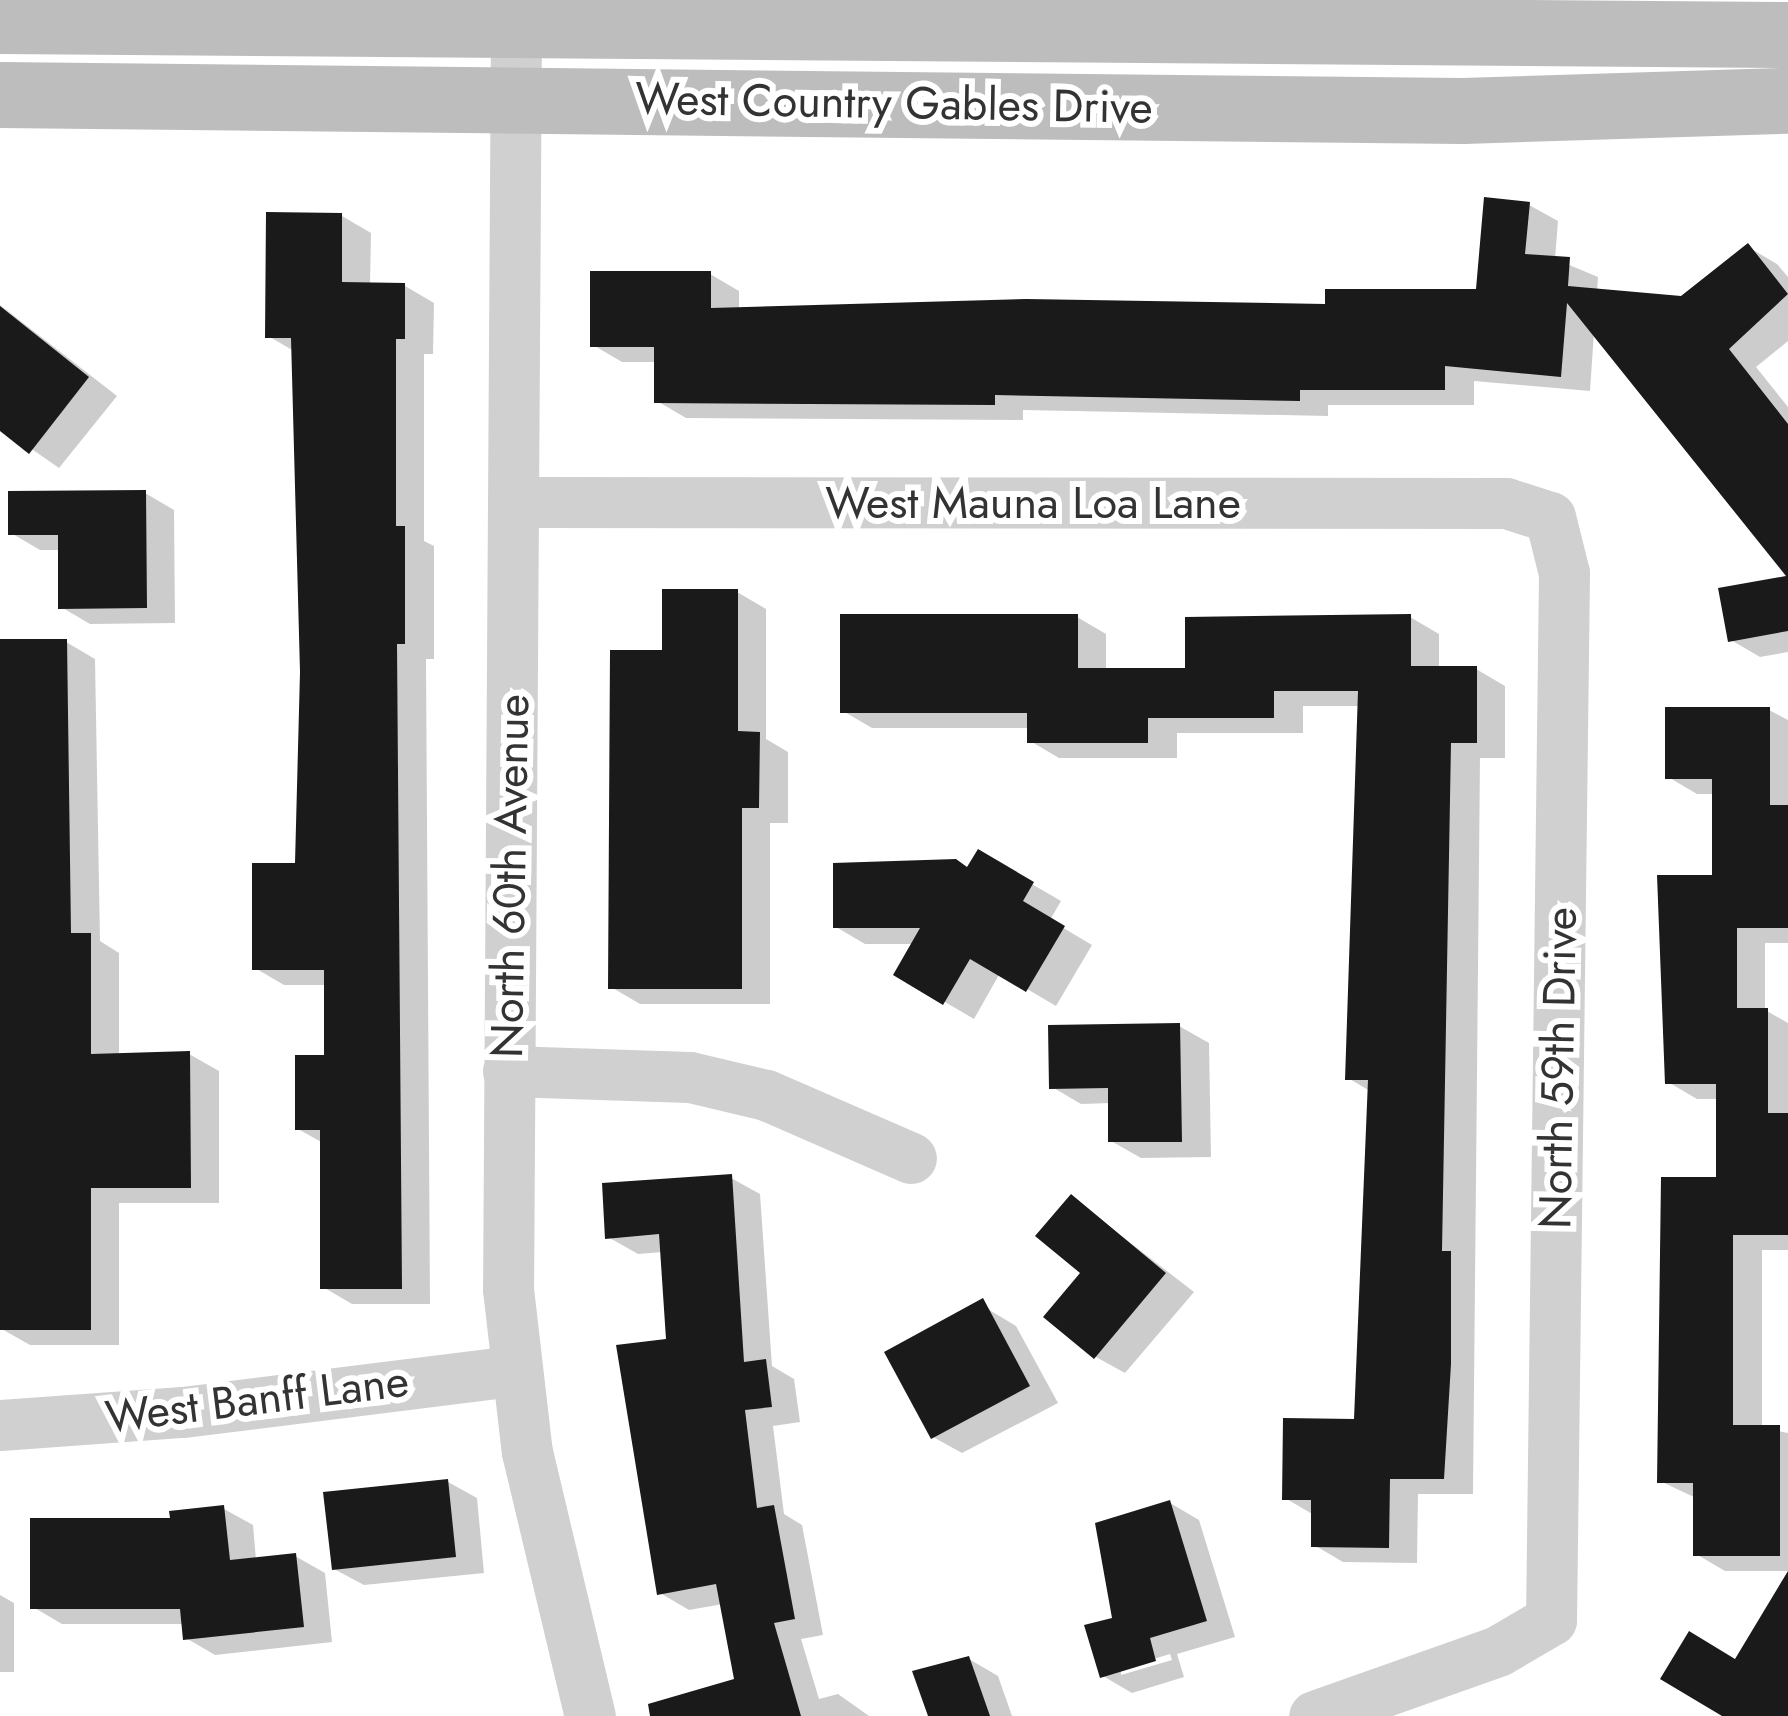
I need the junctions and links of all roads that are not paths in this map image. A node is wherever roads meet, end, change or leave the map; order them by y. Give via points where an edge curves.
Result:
1 (0, 21) edge
2 (516, 27) junction
3 (1788, 35) edge
4 (0, 95) edge
5 (516, 99) junction
6 (1788, 101) edge
7 (513, 502) junction
8 (1550, 517) joint
9 (508, 1070) junction
10 (911, 1158) dead end
11 (514, 1371) junction
12 (0, 1425) edge
13 (590, 1716) edge
14 (1314, 1716) edge

1 - 2 street, West Country Gables Drive
2 - 3 street, West Country Gables Drive
2 - 5 street, North 60th Avenue
4 - 5 street, West Country Gables Drive
5 - 6 street, West Country Gables Drive via 1463,111
5 - 7 street, North 60th Avenue
7 - 8 street, West Mauna Loa Lane via 1506,503
7 - 9 street, North 60th Avenue
8 - 14 street, North 59th Drive via 1564,573 1551,1620 1498,1651
9 - 10 street via 690,1078 766,1095
9 - 11 street, North 60th Avenue
11 - 12 street, West Banff Lane
11 - 13 street, North 60th Avenue

